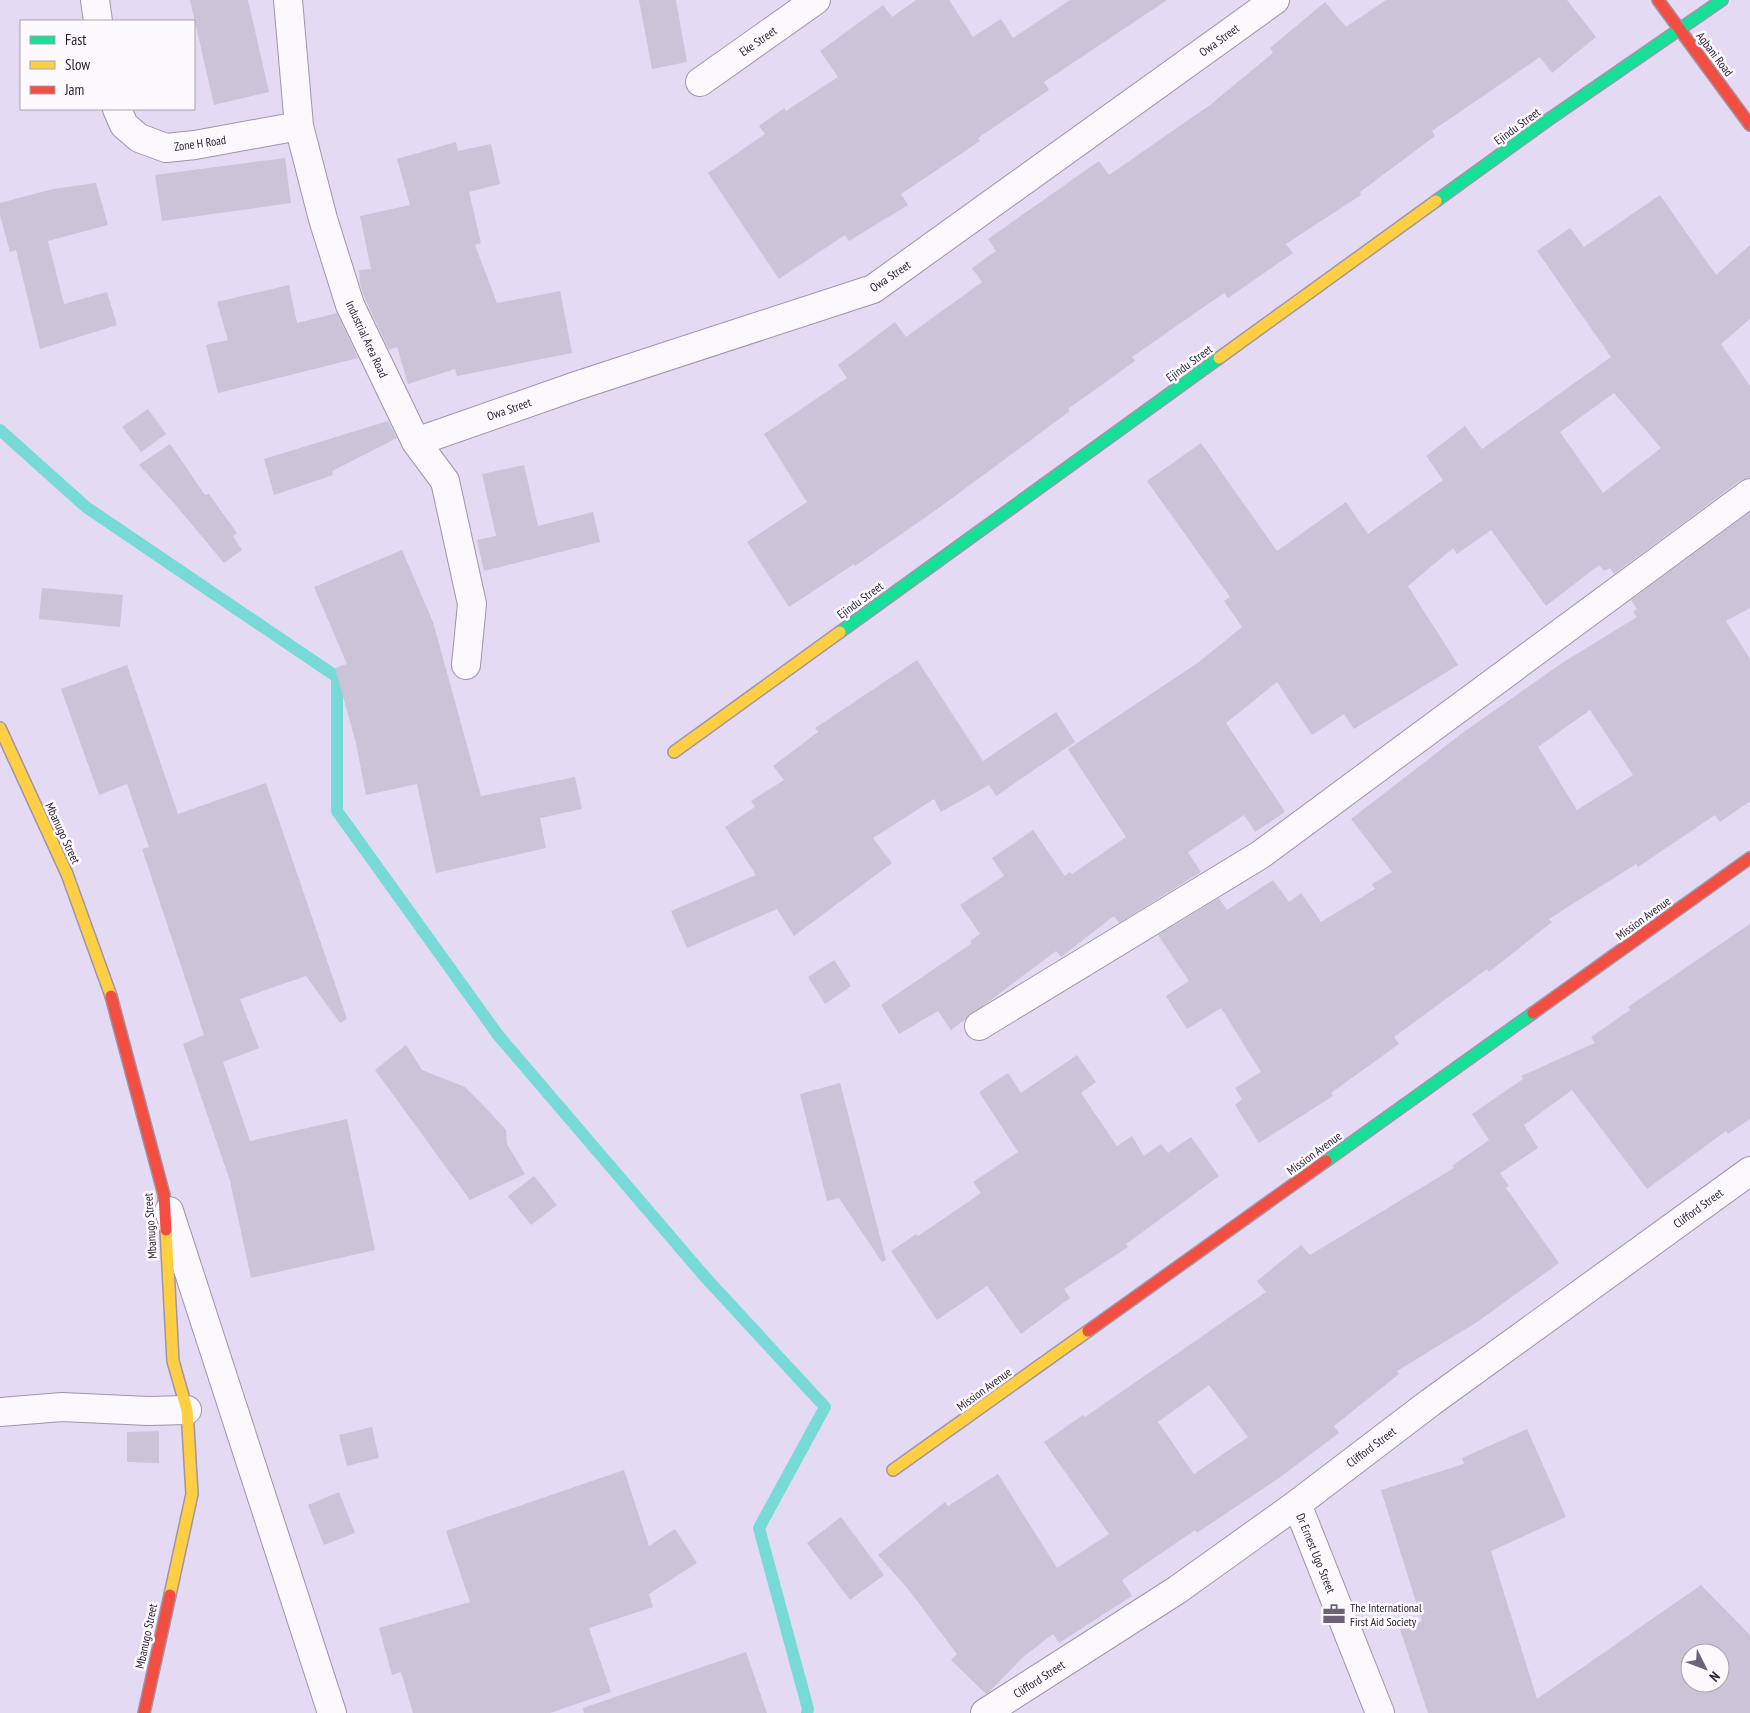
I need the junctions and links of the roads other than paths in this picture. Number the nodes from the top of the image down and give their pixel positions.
1 (95, 0) edge
2 (288, 0) edge
3 (816, 0) edge
4 (1274, 0) edge
5 (1658, 0) edge
6 (1722, 0) edge
7 (98, 20) edge
8 (1680, 31) junction
9 (700, 82) dead end
10 (117, 110) edge
11 (1750, 124) edge
12 (299, 126) junction
13 (416, 442) junction
14 (1750, 493) edge
15 (466, 665) dead end
16 (0, 728) edge
17 (674, 752) dead end
18 (1750, 858) edge
19 (979, 1026) dead end
20 (1750, 1171) edge
21 (164, 1196) junction
22 (187, 1410) junction
23 (0, 1412) edge
24 (893, 1470) dead end
25 (1297, 1504) junction
26 (144, 1713) edge
27 (332, 1713) edge
28 (985, 1713) edge
29 (1380, 1713) edge

1 - 7 street
2 - 12 street, Industrial Area Road
3 - 9 street, Eke Street
4 - 13 street, Owa Street
5 - 8 street, Agbani Road
6 - 8 street, Ejindu Street
8 - 11 street, Agbani Road
8 - 17 street, Ejindu Street
10 - 12 street, Zone H Road
12 - 13 street, Industrial Area Road
13 - 15 street, Industrial Area Road
14 - 19 street
16 - 21 street, Mbanugo Street
18 - 24 street, Mission Avenue
20 - 25 street, Clifford Street
21 - 22 street, Mbanugo Street
21 - 27 street
22 - 23 street
22 - 26 street, Mbanugo Street
25 - 28 street, Clifford Street
25 - 29 street, Dr Ernest Ugo Street

